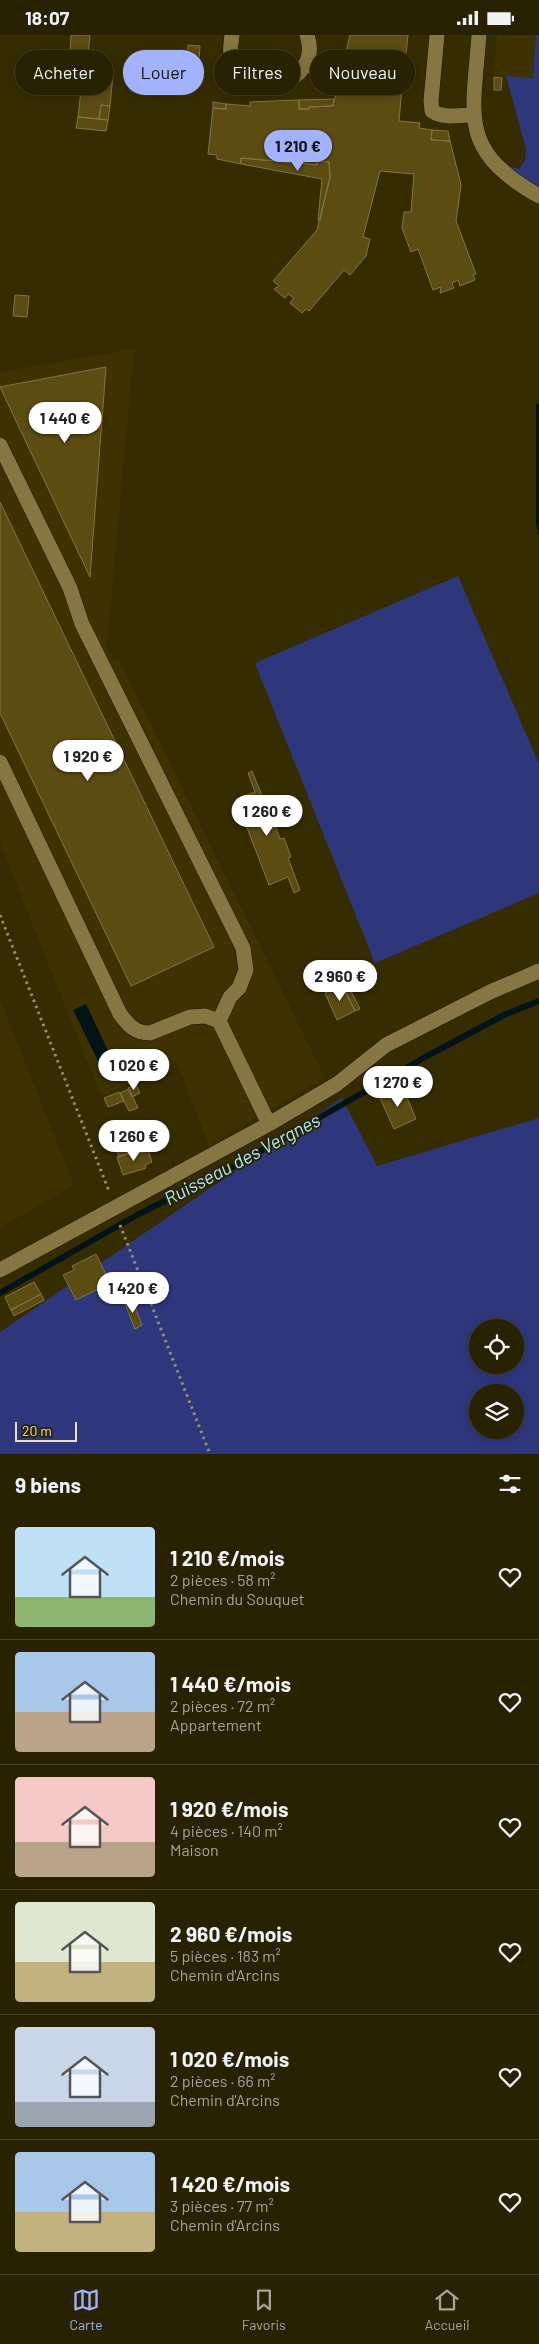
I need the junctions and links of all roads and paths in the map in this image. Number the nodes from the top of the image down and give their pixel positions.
1 (232, 35) edge
2 (307, 35) edge
3 (437, 35) edge
4 (479, 35) edge
5 (473, 115) junction
6 (539, 196) edge
7 (0, 445) edge
8 (0, 763) edge
9 (0, 915) edge
10 (539, 971) edge
11 (219, 1021) junction
12 (269, 1124) junction
13 (116, 1215) junction
14 (0, 1270) edge
15 (210, 1454) edge

1 - 2 street
3 - 5 street
4 - 5 street
5 - 6 street
7 - 11 street
8 - 11 street
9 - 13 path
10 - 12 street
11 - 12 street
12 - 13 street
13 - 14 street
13 - 15 path

